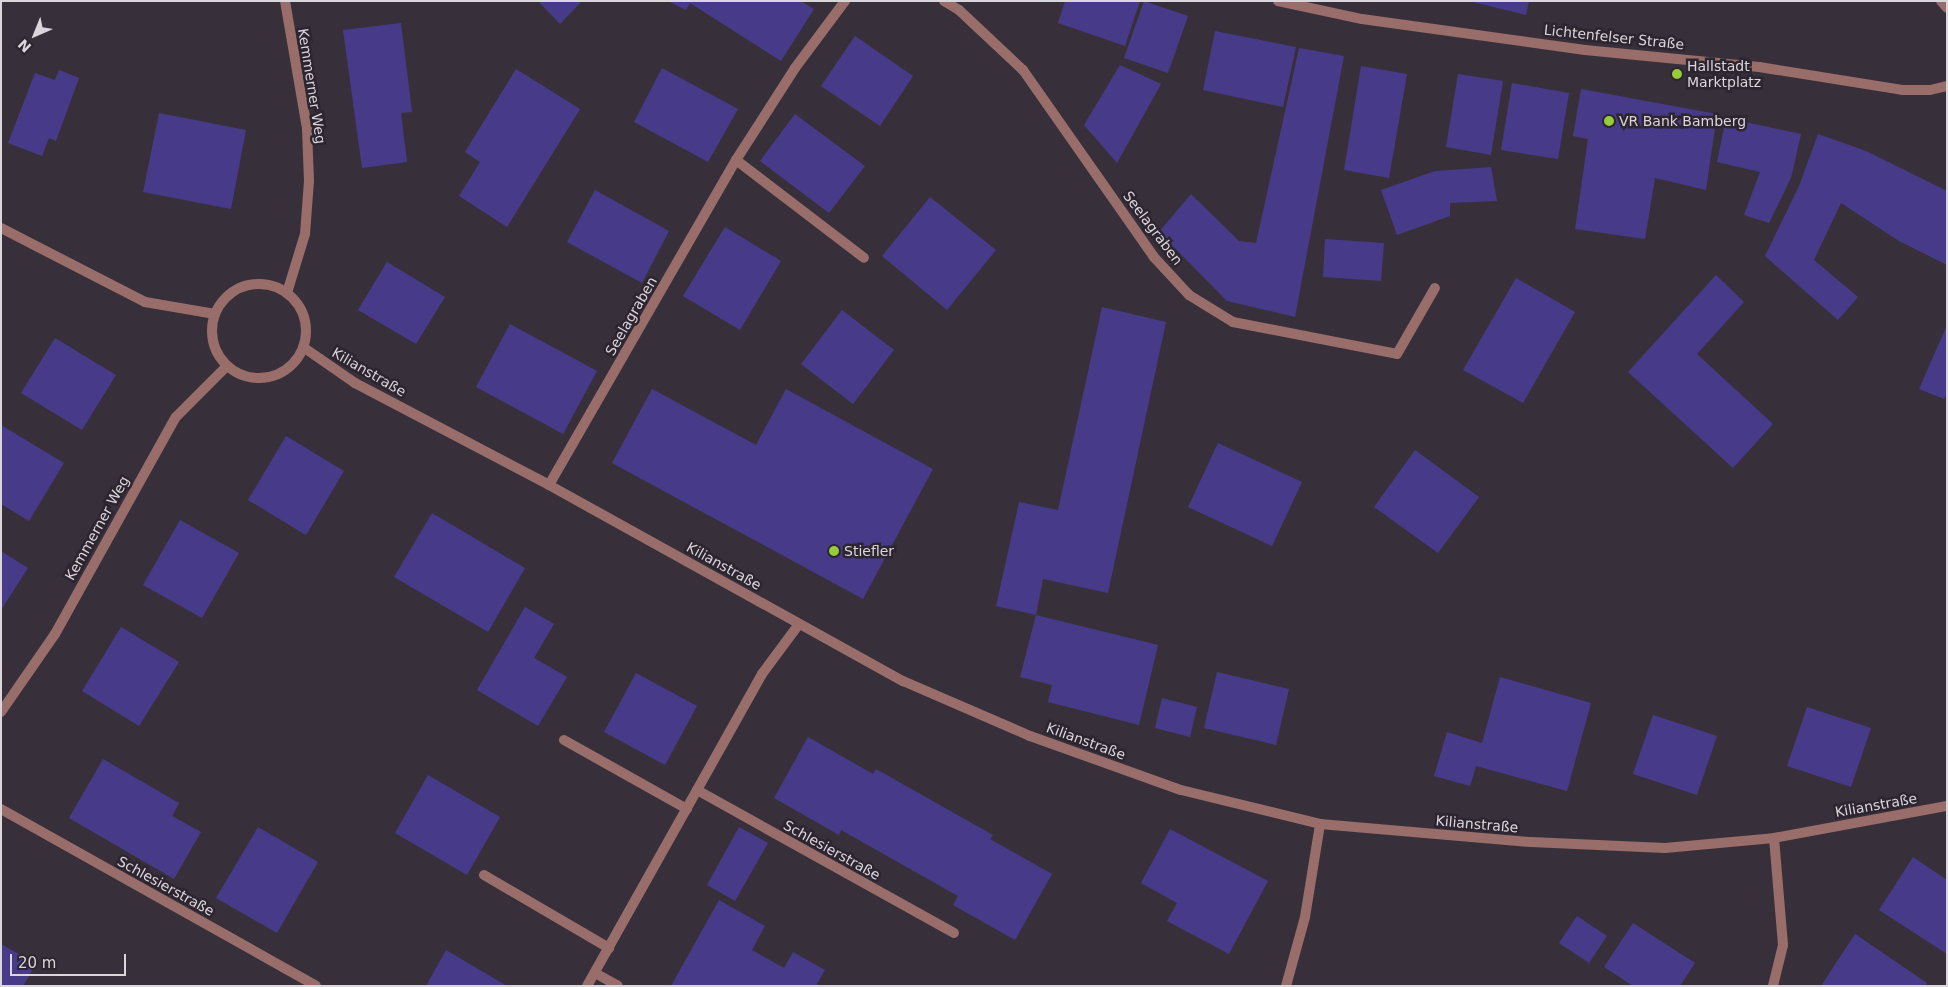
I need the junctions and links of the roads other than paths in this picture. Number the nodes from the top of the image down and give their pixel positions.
1 (285, 1) edge
2 (845, 1) edge
3 (944, 1) edge
4 (1278, 1) edge
5 (1941, 1) edge
6 (1947, 8) edge
7 (1947, 86) edge
8 (736, 160) junction
9 (1, 228) edge
10 (864, 258) dead end
11 (1435, 288) dead end
12 (287, 293) junction
13 (214, 314) junction
14 (303, 347) junction
15 (228, 366) junction
16 (549, 485) junction
17 (799, 624) junction
18 (1, 712) edge
19 (564, 740) dead end
20 (697, 790) junction
21 (1947, 806) edge
22 (1, 809) edge
23 (687, 809) junction
24 (1320, 824) junction
25 (1774, 838) junction
26 (484, 875) dead end
27 (954, 933) dead end
28 (608, 948) junction
29 (595, 973) junction
30 (316, 986) edge
31 (588, 986) edge
32 (618, 986) edge
33 (1286, 986) edge
34 (1773, 986) edge

1 - 12 street, Kemmerner Weg
2 - 8 street, Seelagraben
3 - 11 street, Seelagraben
4 - 7 street, Lichtenfelser Straße
5 - 6 street
8 - 10 street
8 - 16 street, Seelagraben
9 - 13 street
12 - 13 street
12 - 14 street
13 - 15 street
14 - 15 street
14 - 16 street, Kilianstraße
15 - 18 street, Kemmerner Weg
16 - 17 street, Kilianstraße
17 - 20 street
17 - 24 street, Kilianstraße
19 - 23 street
20 - 23 street
20 - 27 street, Schlesierstraße
21 - 25 street, Kilianstraße
22 - 30 street, Schlesierstraße
23 - 28 street
24 - 25 street, Kilianstraße
24 - 33 street
25 - 34 street
26 - 28 street
28 - 29 street
29 - 31 street
29 - 32 street

